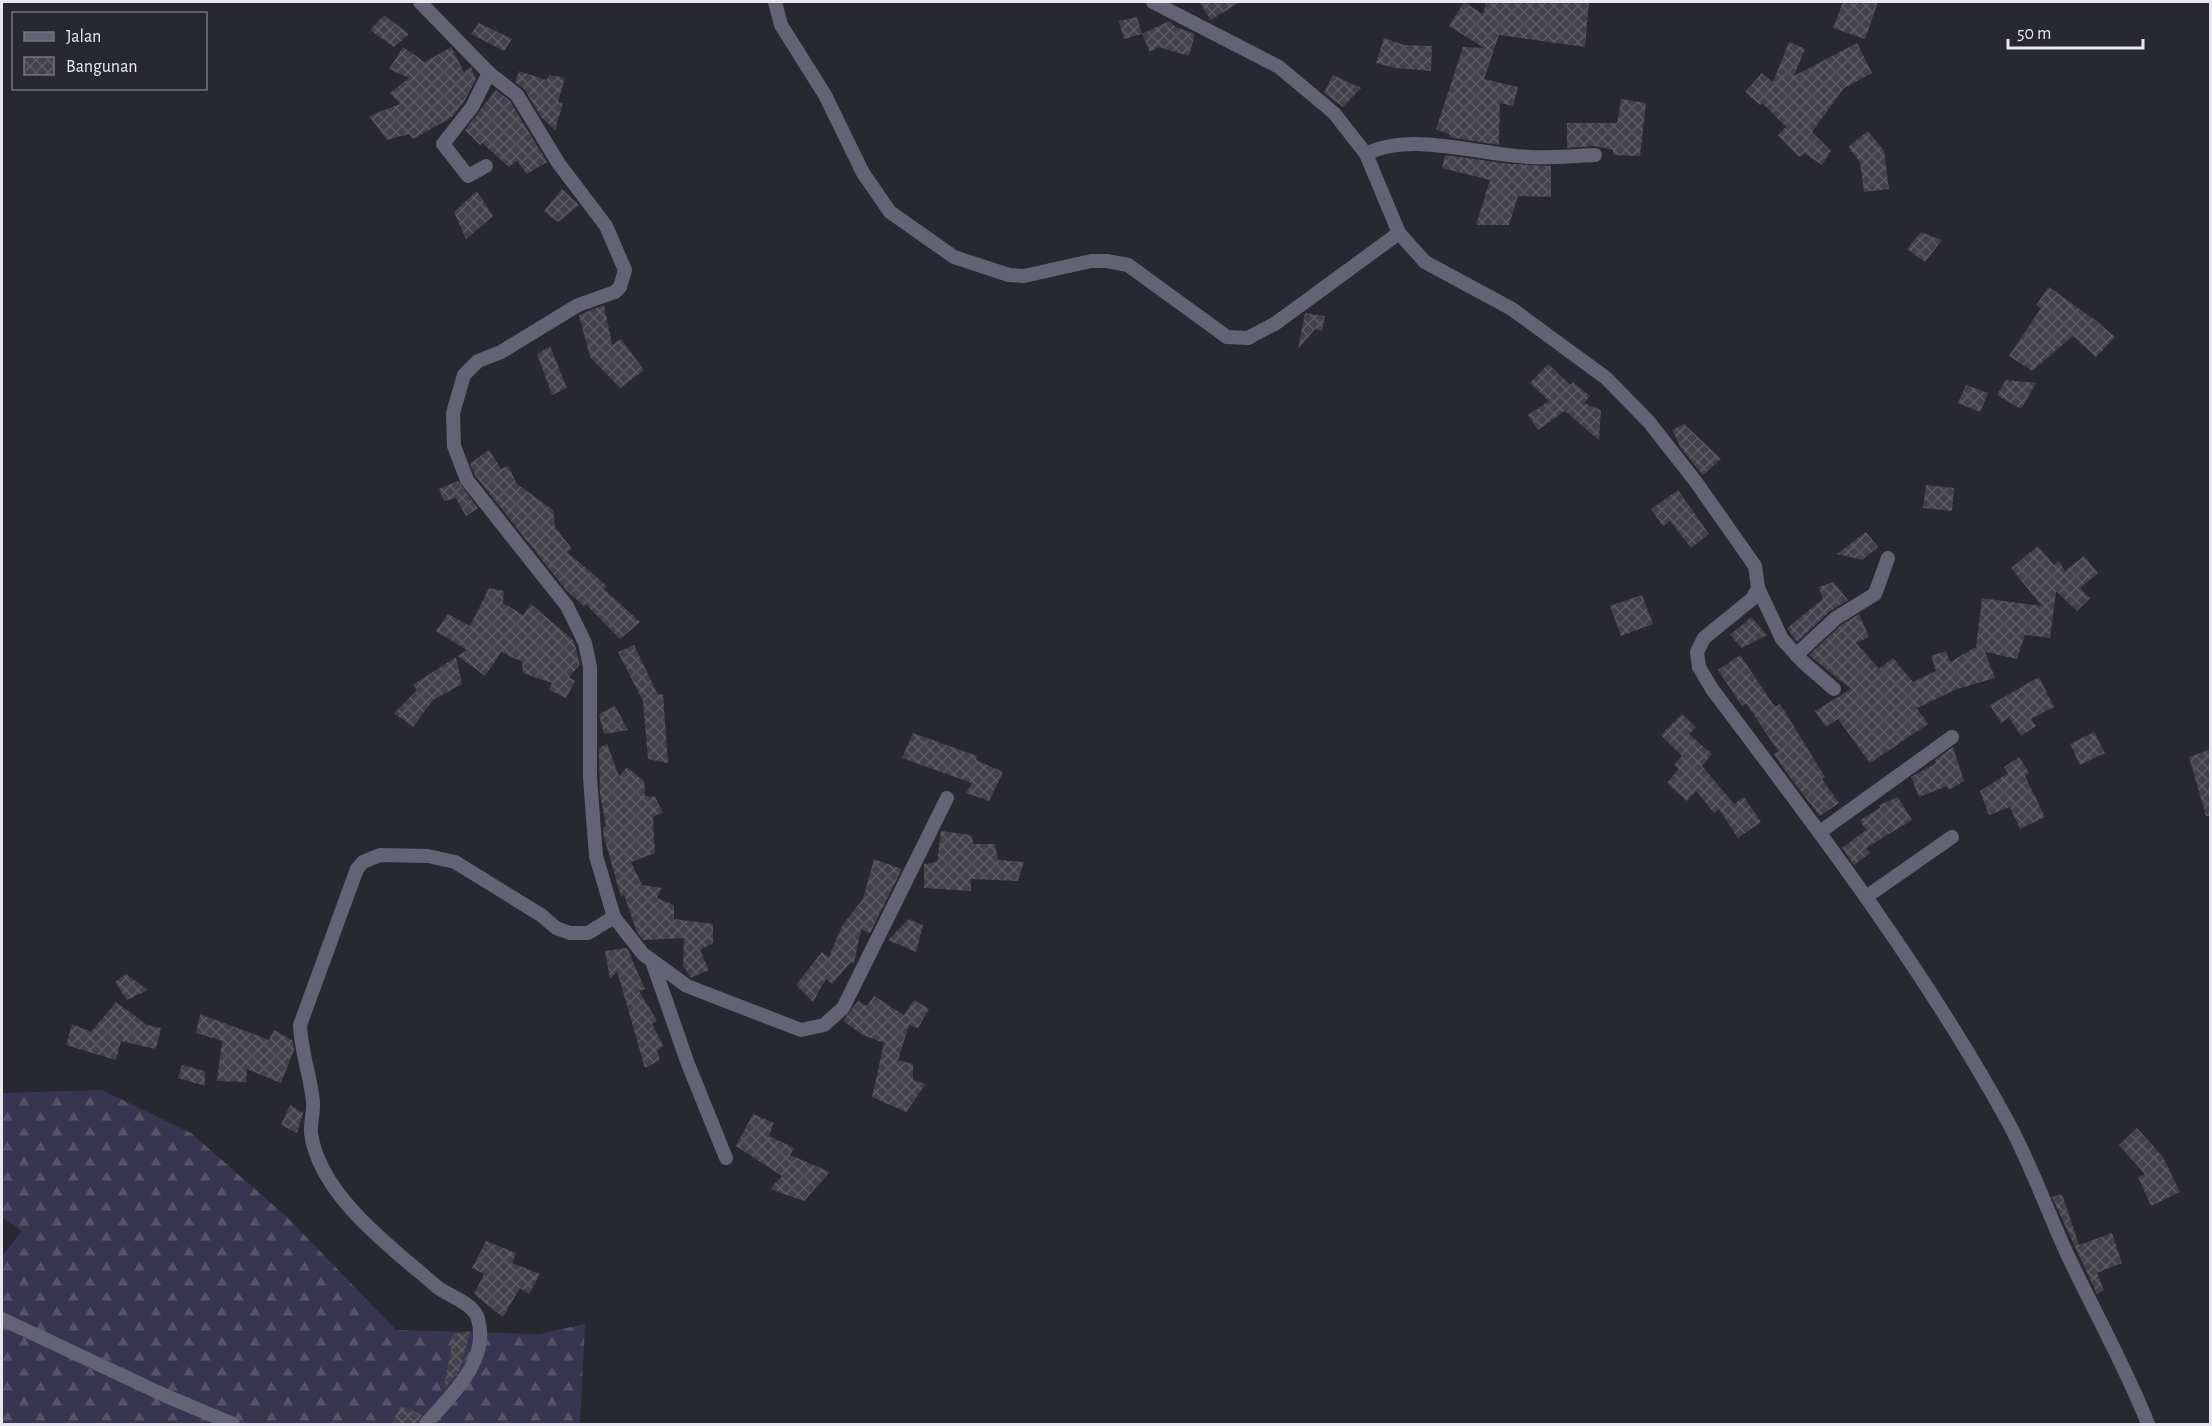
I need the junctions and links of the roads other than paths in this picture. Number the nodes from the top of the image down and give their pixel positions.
1 (420, 2) edge
2 (776, 2) edge
3 (1154, 2) edge
4 (489, 73) junction
5 (1366, 154) junction
6 (1595, 155) dead end
7 (486, 166) dead end
8 (1399, 233) junction
9 (1888, 558) dead end
10 (1758, 588) junction
11 (1796, 654) junction
12 (1834, 689) dead end
13 (1952, 737) dead end
14 (947, 798) dead end
15 (1820, 832) junction
16 (1952, 837) dead end
17 (1866, 897) junction
18 (614, 917) junction
19 (652, 961) junction
20 (726, 1158) dead end
21 (2, 1319) edge
22 (233, 1425) edge
23 (426, 1425) edge
24 (2148, 1425) edge

1 - 4 street
2 - 8 street
3 - 5 street
4 - 7 street
4 - 18 street
5 - 6 street
5 - 8 street
8 - 10 street
9 - 11 street
10 - 11 street
10 - 15 street
11 - 12 street
13 - 15 street
14 - 19 street
15 - 17 street
16 - 17 street
17 - 24 street
18 - 19 street
18 - 23 street
19 - 20 street
21 - 22 street

